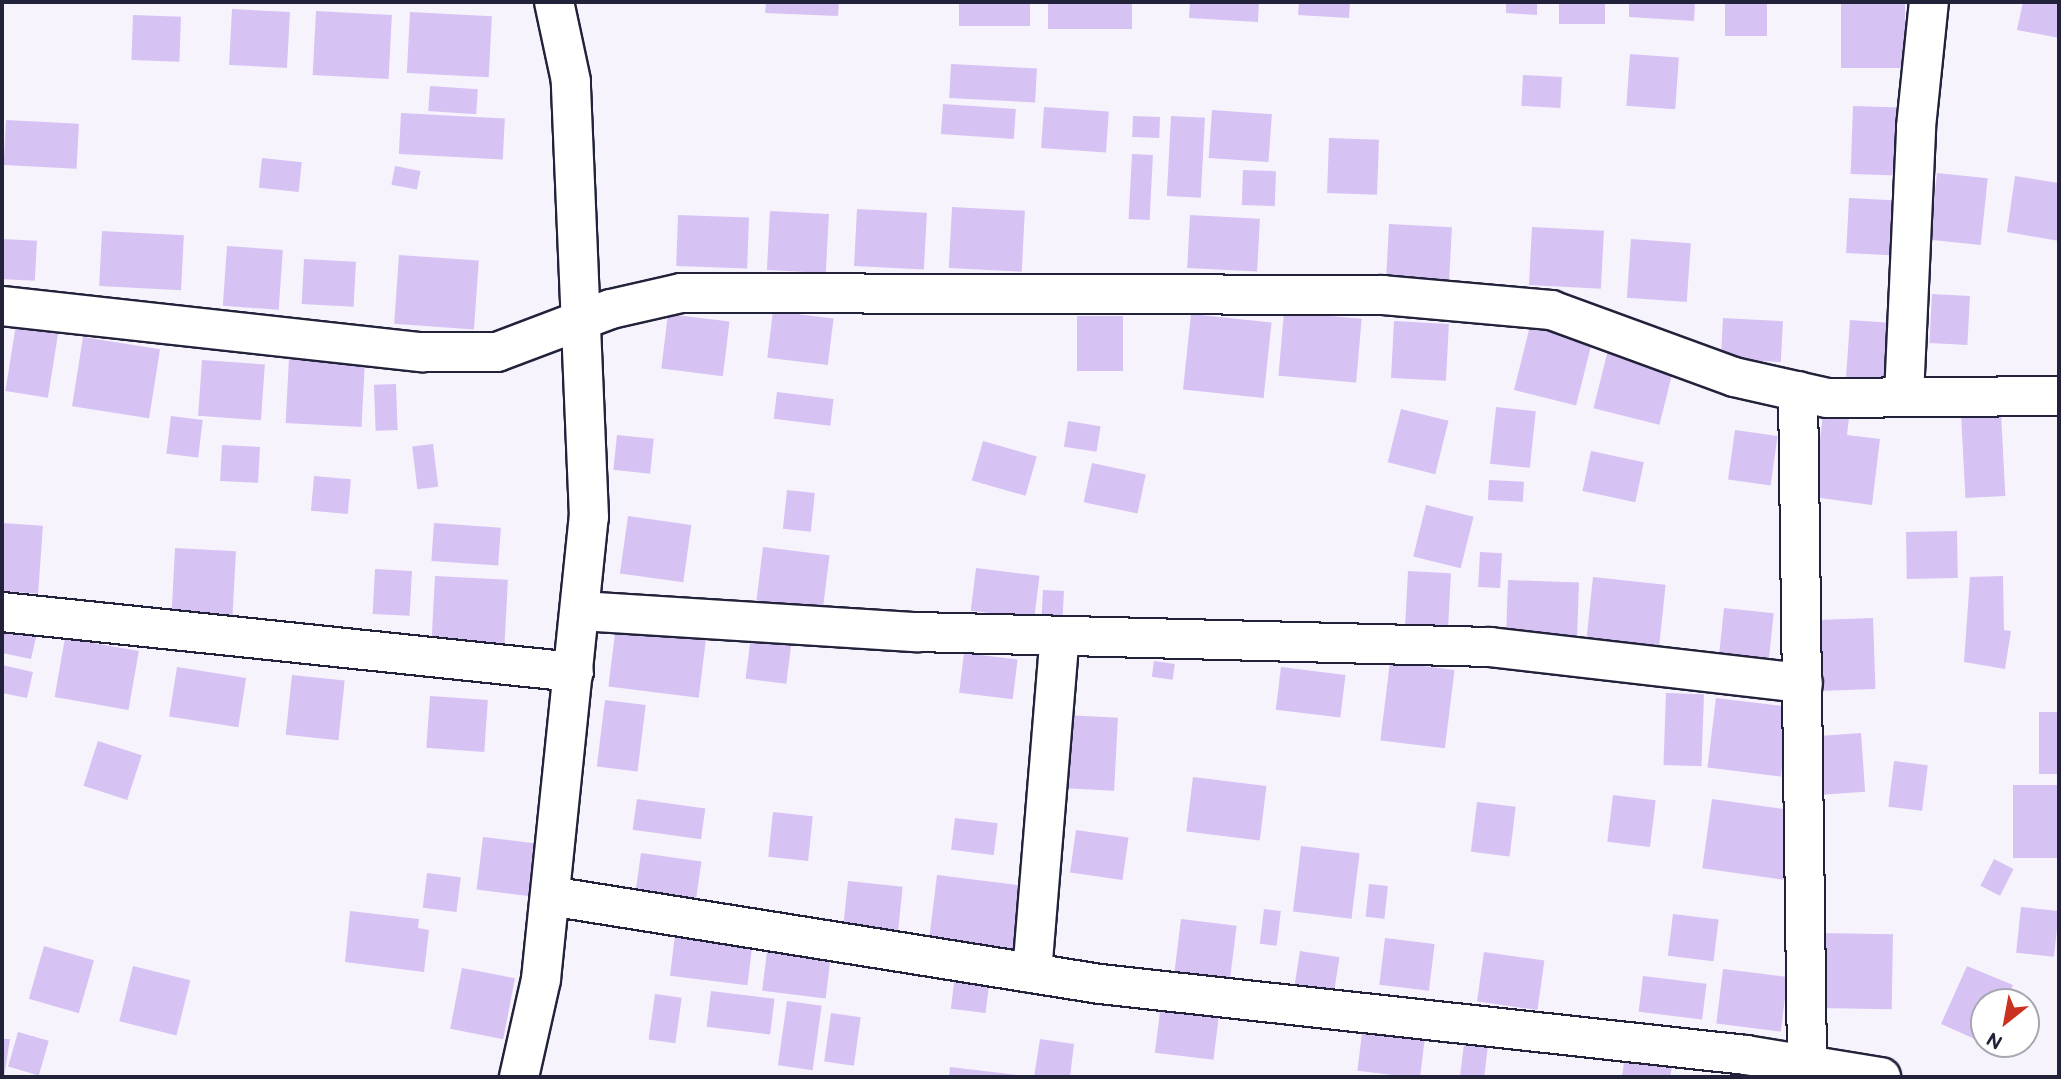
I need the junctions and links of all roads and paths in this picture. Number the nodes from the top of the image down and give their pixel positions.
1 (554, 2) edge
2 (1929, 2) edge
3 (2, 306) edge
4 (583, 321) junction
5 (1798, 391) junction
6 (1904, 396) junction
7 (2059, 396) edge
8 (2, 611) edge
9 (580, 611) junction
10 (1060, 636) junction
11 (574, 672) junction
12 (1803, 682) junction
13 (550, 896) junction
14 (1032, 973) junction
15 (1807, 1065) junction
16 (519, 1077) edge
17 (1881, 1077) edge

1 - 4 street
2 - 6 street
3 - 4 street
4 - 5 street
4 - 9 street
5 - 6 street
5 - 12 street
6 - 7 street
8 - 11 street
9 - 10 street
9 - 11 street
10 - 12 street
10 - 14 street
11 - 13 street
12 - 15 street
13 - 14 street
13 - 16 street
14 - 15 street
15 - 17 street

